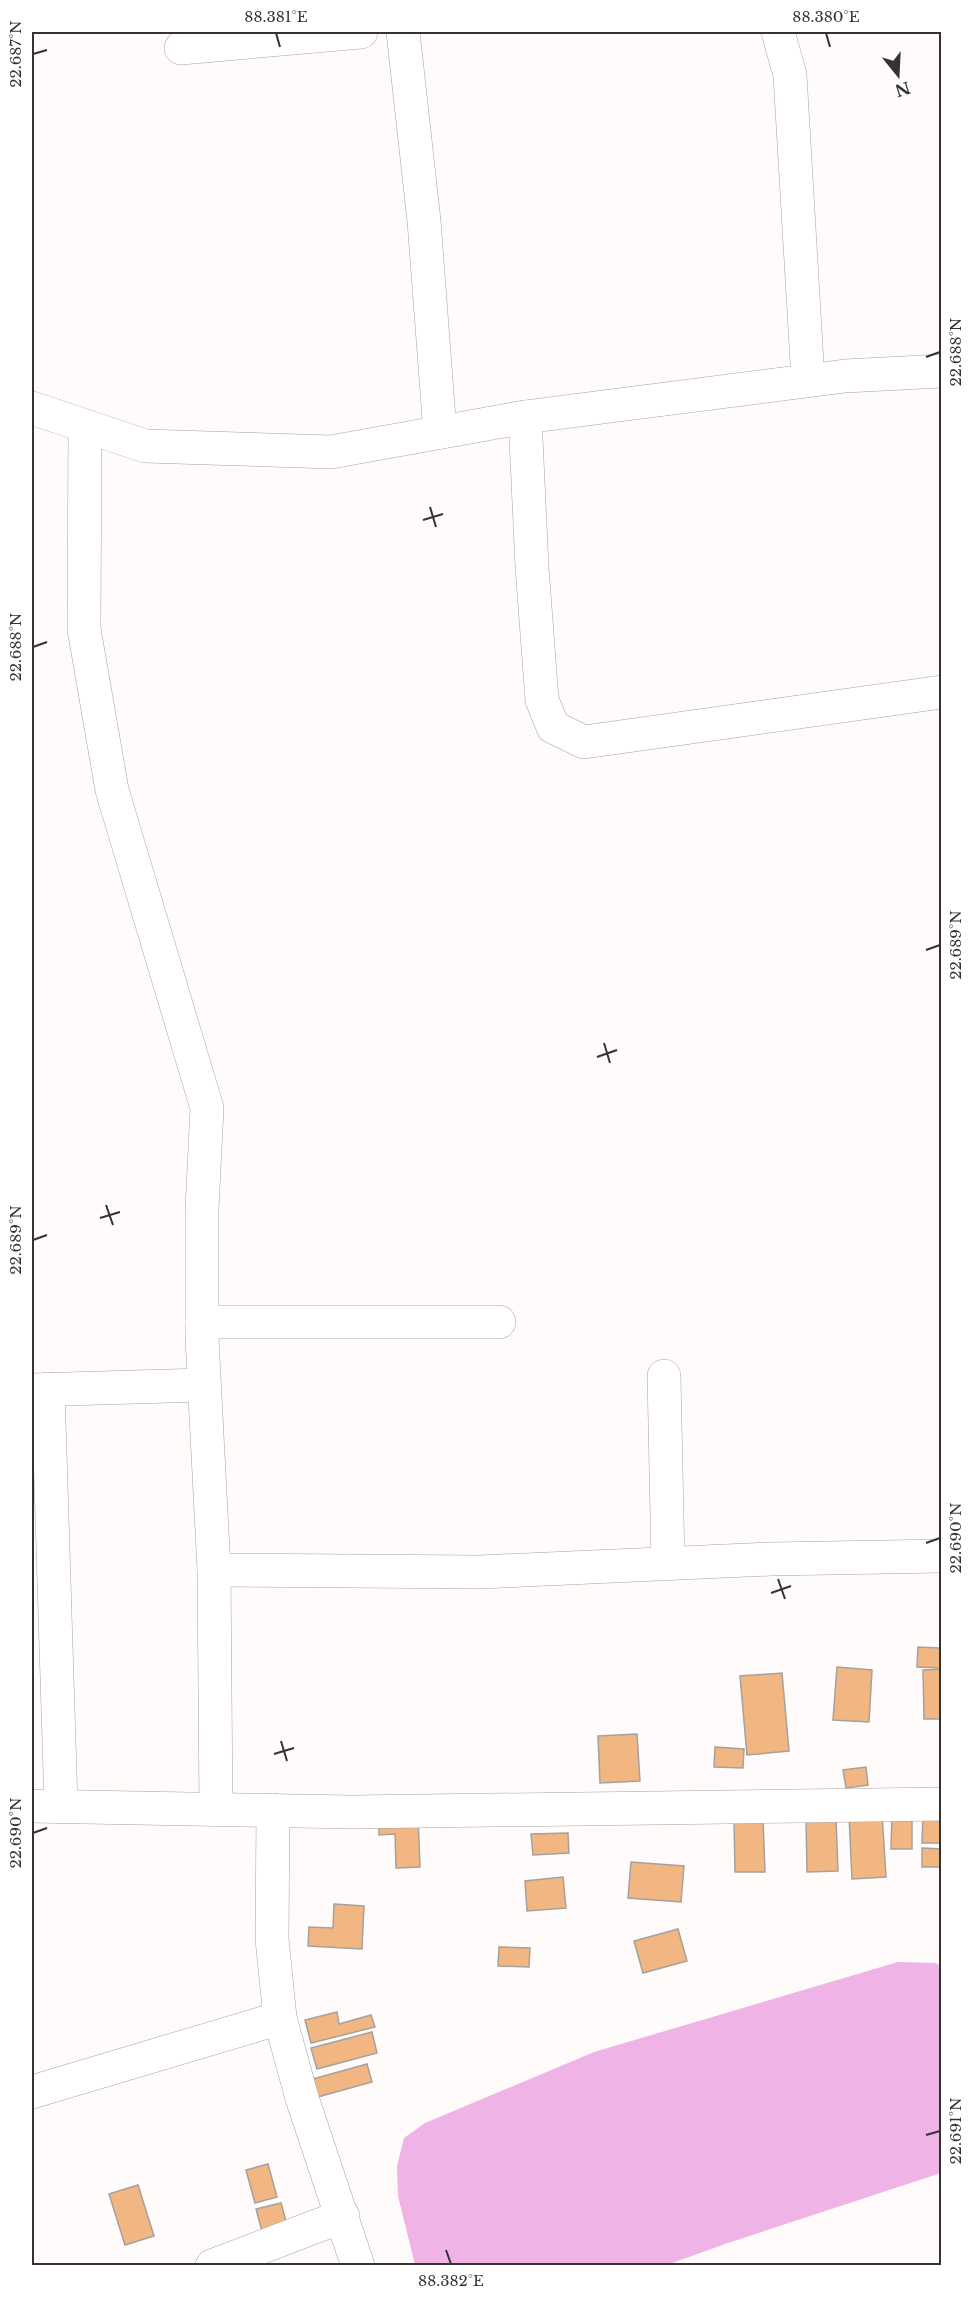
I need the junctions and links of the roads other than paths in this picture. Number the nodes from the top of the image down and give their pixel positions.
1 (361, 32) edge
2 (403, 32) edge
3 (778, 32) edge
4 (181, 48) dead end
5 (942, 371) edge
6 (808, 381) junction
7 (32, 408) edge
8 (525, 417) junction
9 (86, 426) junction
10 (440, 432) junction
11 (942, 692) edge
12 (202, 1322) junction
13 (499, 1322) dead end
14 (664, 1376) dead end
15 (203, 1385) junction
16 (40, 1390) edge
17 (942, 1556) edge
18 (668, 1563) junction
19 (213, 1570) junction
20 (942, 1804) edge
21 (46, 1806) edge
22 (216, 1809) junction
23 (273, 1810) junction
24 (280, 2018) junction
25 (32, 2092) edge
26 (343, 2216) junction
27 (212, 2265) edge
28 (358, 2265) edge

1 - 4 street
2 - 10 street
3 - 6 street
5 - 6 street
6 - 8 street
7 - 9 street
8 - 10 street
8 - 11 street
9 - 10 street
9 - 12 street
12 - 13 street
12 - 15 street
14 - 18 street
15 - 16 street
15 - 19 street
16 - 21 street
17 - 18 street
18 - 19 street
19 - 22 street
20 - 23 street
21 - 22 street
22 - 23 street
23 - 24 street
24 - 25 street
24 - 26 street
26 - 27 street
26 - 28 street

